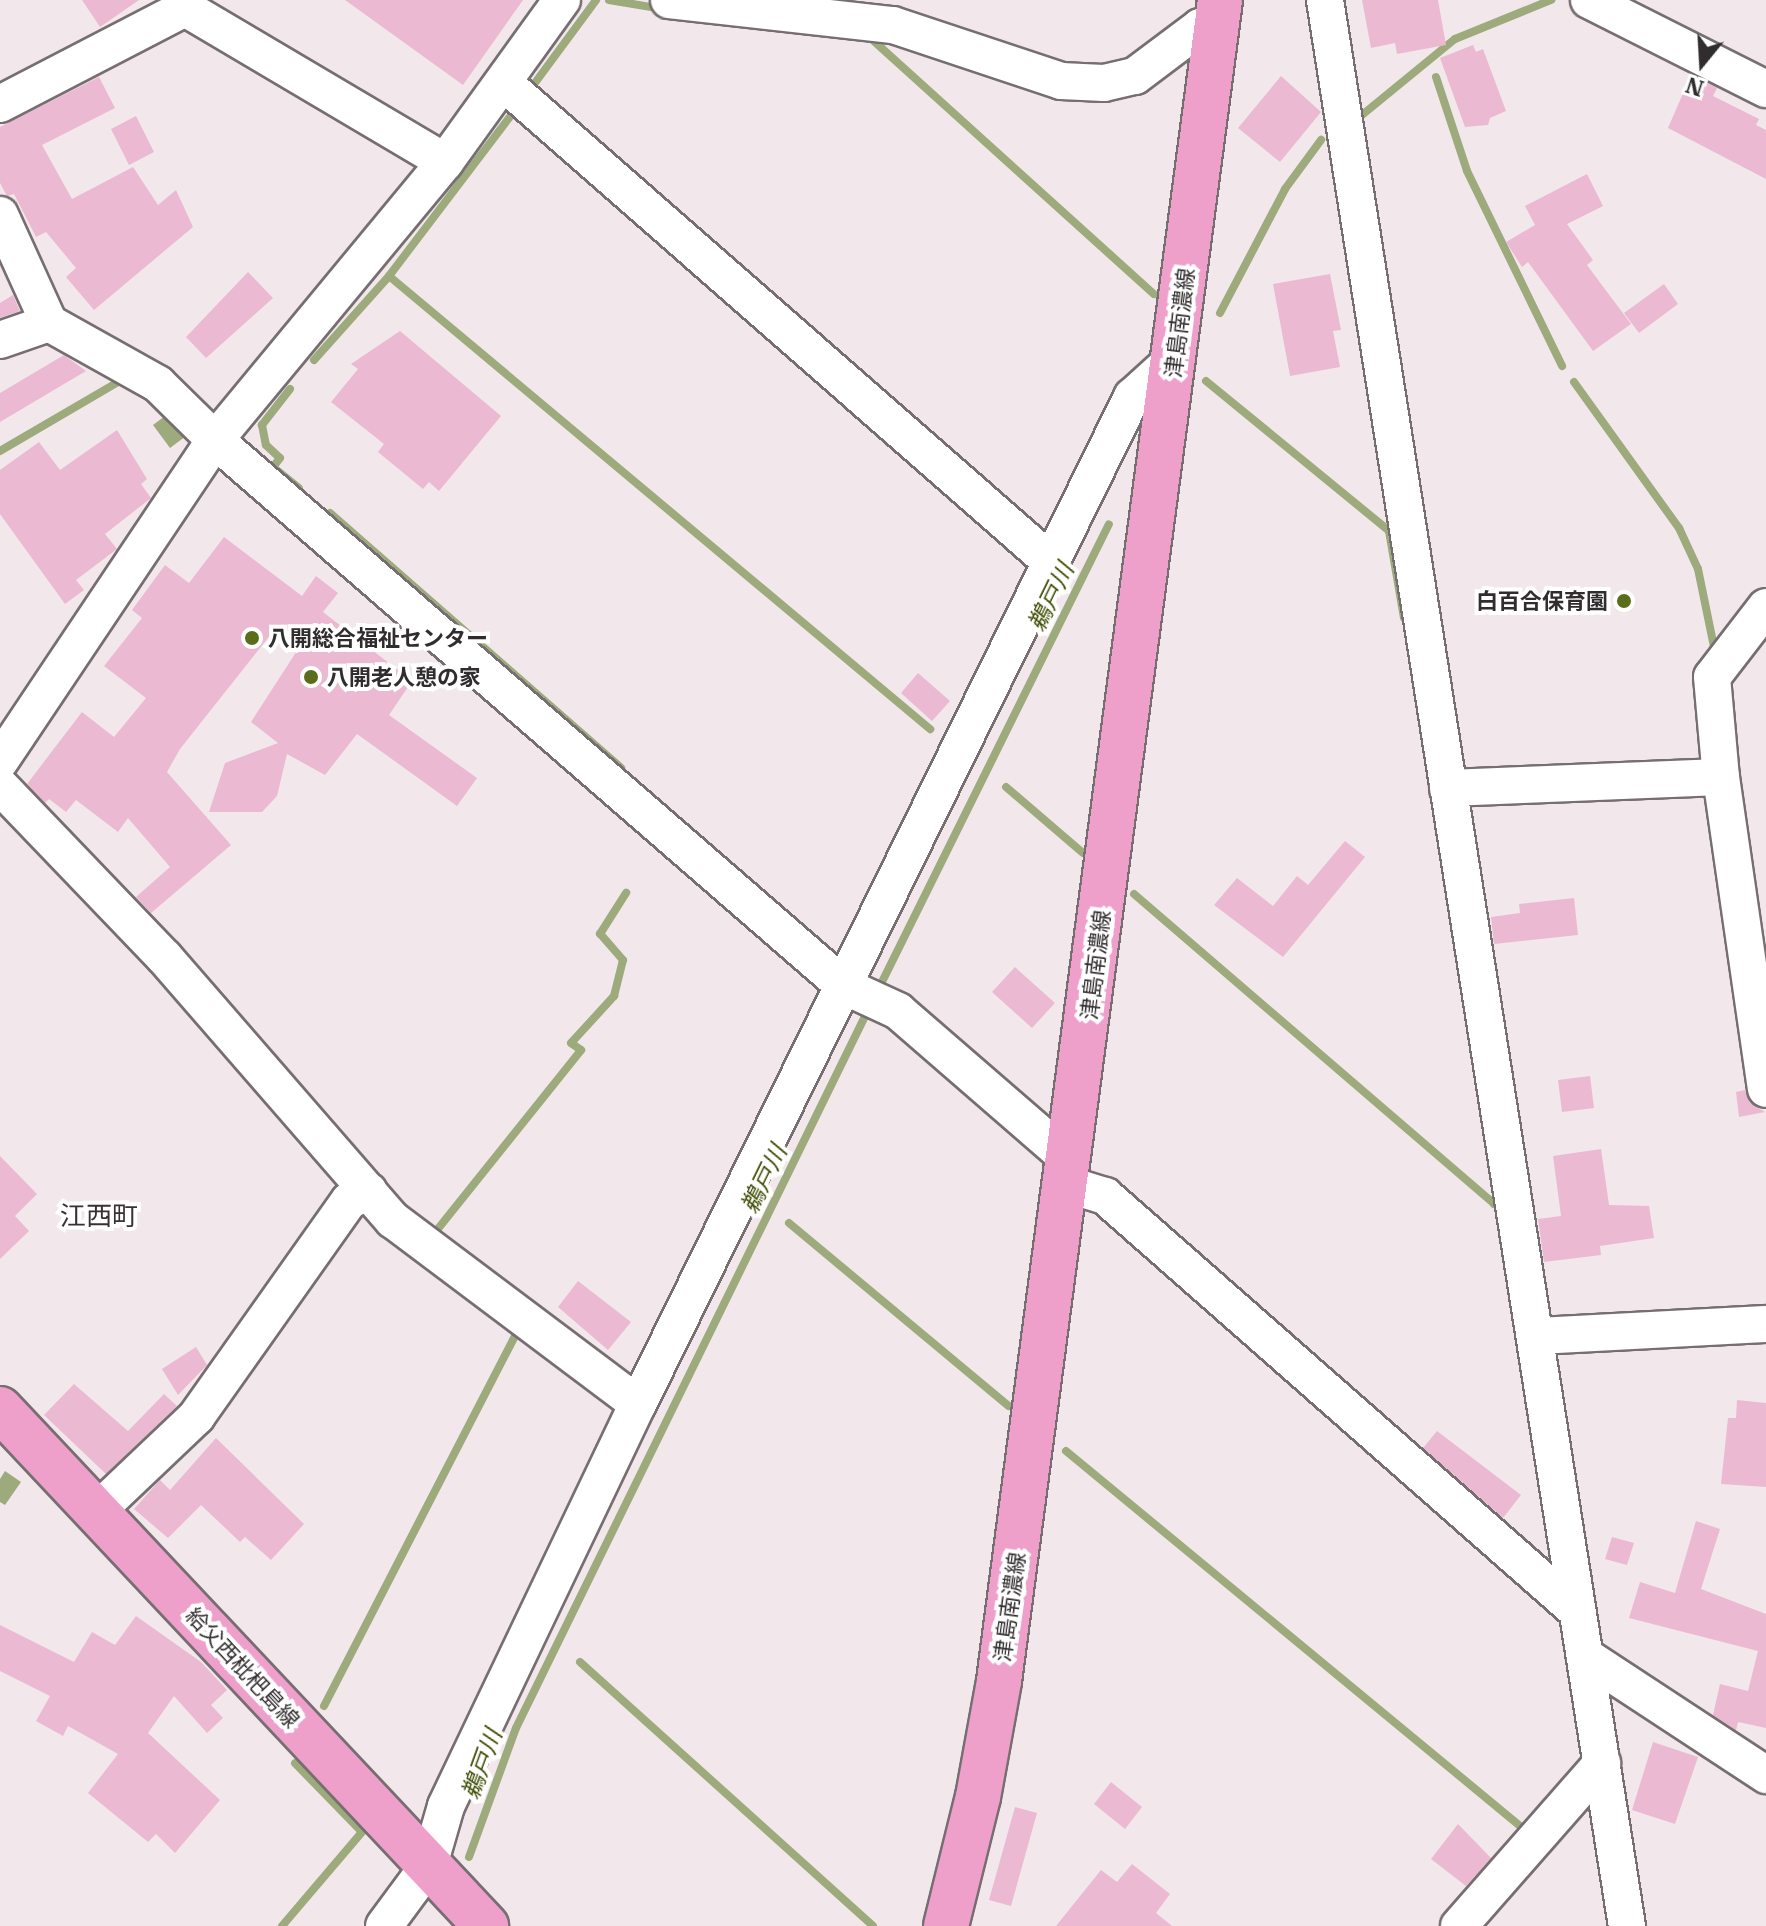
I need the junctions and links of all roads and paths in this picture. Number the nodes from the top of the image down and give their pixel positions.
1 (562, 0) edge
2 (669, 0) edge
3 (1325, 0) edge
4 (1591, 1) edge
5 (182, 4) edge
6 (898, 12) edge
7 (1219, 12) edge
8 (504, 83) junction
9 (1766, 89) edge
10 (0, 104) edge
11 (445, 162) junction
12 (0, 215) edge
13 (49, 323) junction
14 (0, 340) edge
15 (1175, 358) junction
16 (215, 440) junction
17 (1051, 562) junction
18 (1766, 607) edge
19 (0, 761) edge
20 (1721, 777) junction
21 (0, 786) edge
22 (1448, 788) junction
23 (865, 995) junction
24 (1766, 1089) edge
25 (1068, 1172) junction
26 (369, 1191) junction
27 (1766, 1324) edge
28 (1537, 1336) junction
29 (638, 1404) junction
30 (0, 1409) edge
31 (97, 1511) junction
32 (1577, 1611) junction
33 (1585, 1656) junction
34 (1602, 1763) junction
35 (1766, 1775) edge
36 (429, 1865) junction
37 (384, 1926) edge
38 (486, 1926) edge
39 (946, 1926) edge
40 (1459, 1926) edge
41 (1627, 1926) edge

1 - 8 street
2 - 6 street
3 - 22 street
4 - 9 street
5 - 10 street
5 - 11 street
6 - 7 street
7 - 15 main road, 津島南濃線
8 - 11 street
8 - 17 street
11 - 16 street
12 - 13 street
13 - 14 street
13 - 16 street
15 - 17 street
15 - 25 main road, 津島南濃線
16 - 19 street
16 - 23 street
17 - 23 street
18 - 20 street
20 - 22 street
20 - 24 street
21 - 26 street
22 - 28 street
23 - 25 street
23 - 29 street
25 - 32 street
25 - 39 main road, 津島南濃線
26 - 29 street
26 - 31 street
27 - 28 street
28 - 32 street
29 - 36 street
30 - 31 main road, 給父西枇杷島線
31 - 36 main road, 給父西枇杷島線
32 - 33 street
33 - 34 street
33 - 35 street
34 - 40 street
34 - 41 street
36 - 37 street
36 - 38 main road, 給父西枇杷島線

